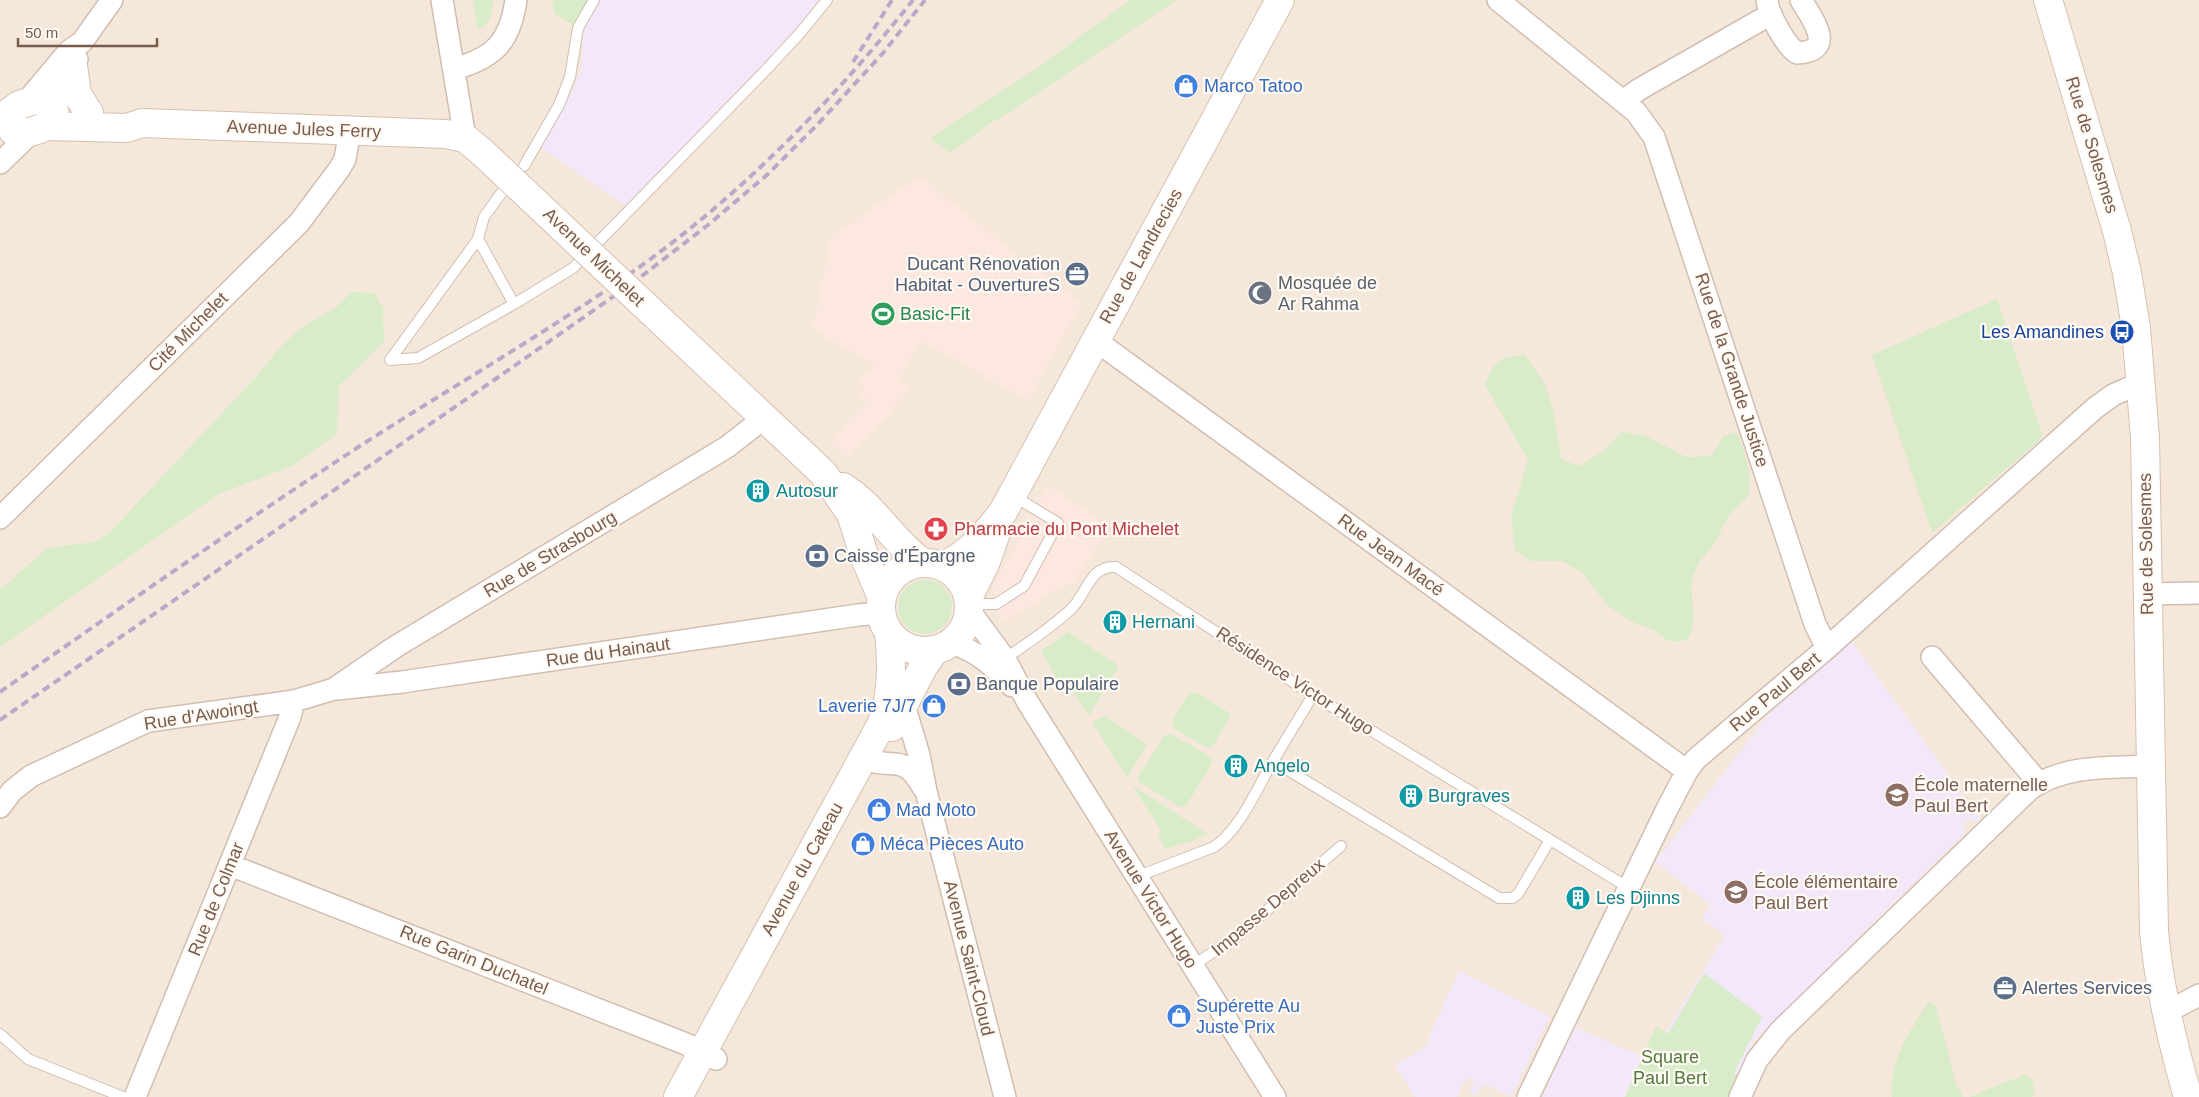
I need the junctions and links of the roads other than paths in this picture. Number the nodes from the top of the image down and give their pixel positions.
1 (112, 0) edge
2 (442, 0) edge
3 (516, 0) edge
4 (594, 0) edge
5 (827, 0) edge
6 (1280, 0) edge
7 (1498, 0) edge
8 (1801, 0) edge
9 (2048, 0) edge
10 (1769, 7) edge
11 (77, 54) junction
12 (454, 69) junction
13 (1623, 101) junction
14 (89, 113) junction
15 (22, 121) edge
16 (142, 123) junction
17 (350, 130) junction
18 (474, 145) junction
19 (0, 163) edge
20 (524, 166) dead end
21 (502, 192) dead end
22 (478, 239) junction
23 (514, 304) junction
24 (1095, 340) junction
25 (2142, 382) junction
26 (762, 416) junction
27 (823, 473) junction
28 (1007, 503) junction
29 (0, 518) edge
30 (933, 564) junction
31 (2147, 594) junction
32 (2199, 594) edge
33 (969, 604) junction
34 (884, 614) junction
35 (943, 647) junction
36 (1826, 648) junction
37 (1932, 657) dead end
38 (1006, 659) junction
39 (334, 689) junction
40 (1313, 695) junction
41 (1026, 700) junction
42 (294, 701) junction
43 (904, 705) junction
44 (868, 760) junction
45 (1273, 761) junction
46 (2151, 766) junction
47 (1687, 771) junction
48 (2039, 783) junction
49 (926, 791) junction
50 (0, 807) edge
51 (1550, 840) junction
52 (1341, 846) dead end
53 (230, 865) junction
54 (1136, 878) junction
55 (1630, 888) junction
56 (1192, 966) junction
57 (2199, 995) edge
58 (2165, 1013) junction
59 (0, 1034) edge
60 (710, 1055) junction
61 (123, 1097) edge
62 (135, 1097) edge
63 (678, 1097) edge
64 (696, 1097) edge
65 (1005, 1097) edge
66 (1275, 1097) edge
67 (1528, 1097) edge
68 (1740, 1097) edge
69 (2188, 1097) edge

1 - 11 street
2 - 12 street
3 - 12 street
4 - 20 lane
5 - 23 lane
6 - 24 main road, Rue de Landrecies
7 - 13 street, Rue de la Grande Justice
8 - 10 street
9 - 25 main road, Rue de Solesmes
10 - 13 street
11 - 14 main road
11 - 15 street
12 - 18 street
13 - 36 street, Rue de la Grande Justice
14 - 15 main road, Avenue Jules Ferry
14 - 16 main road, Avenue Jules Ferry
15 - 16 main road, Avenue Jules Ferry
15 - 19 street
16 - 17 main road, Avenue Jules Ferry
17 - 18 main road, Avenue Jules Ferry
17 - 29 street, Cité Michelet
18 - 26 main road, Avenue Michelet, bridge
21 - 22 lane
22 - 23 lane
22 - 23 lane
24 - 28 main road, Rue de Landrecies
24 - 47 street, Rue Jean Macé
25 - 31 main road, Rue de Solesmes
25 - 36 street, Rue Paul Bert
26 - 27 main road, Avenue Michelet
26 - 39 street, Rue de Strasbourg
27 - 30 main road, Avenue Michelet
27 - 34 main road, Avenue Michelet
28 - 30 main road, Rue de Landrecies
28 - 33 main road, Rue de Landrecies
28 - 33 lane
30 - 33 main road
30 - 34 main road
31 - 32 street
31 - 46 main road, Rue de Solesmes
33 - 35 main road
33 - 38 street, Avenue Victor Hugo
34 - 35 main road
34 - 39 street, Rue du Hainaut
34 - 44 main road, Avenue du Cateau
35 - 41 street, Avenue Victor Hugo
35 - 43 main road, Avenue du Cateau
36 - 47 street, Rue Paul Bert
37 - 48 street
38 - 40 lane, Résidence Victor Hugo
38 - 41 street, Avenue Victor Hugo
39 - 42 street, Rue d'Awoingt
40 - 45 lane
40 - 51 lane, Résidence Victor Hugo
41 - 54 street, Avenue Victor Hugo
42 - 50 street, Rue d'Awoingt
42 - 53 street, Rue de Colmar
43 - 44 main road, Avenue du Cateau
43 - 49 street, Avenue Saint-Cloud
44 - 49 street, Avenue Saint-Cloud
44 - 60 main road, Avenue du Cateau
45 - 51 lane
45 - 54 lane
46 - 48 street
46 - 58 main road, Rue de Solesmes
47 - 55 street, Rue Paul Bert
48 - 68 street
49 - 65 street, Avenue Saint-Cloud
51 - 55 lane, Résidence Victor Hugo
52 - 56 lane, Impasse Depreux
53 - 60 street, Rue Garin Duchatel
53 - 62 street, Rue de Colmar
54 - 56 street, Avenue Victor Hugo
55 - 67 street, Rue Paul Bert
56 - 66 street, Avenue Victor Hugo
57 - 58 street
58 - 69 main road, Rue de Solesmes
59 - 61 lane
60 - 63 main road, Avenue du Cateau
60 - 64 main road, Avenue du Cateau

